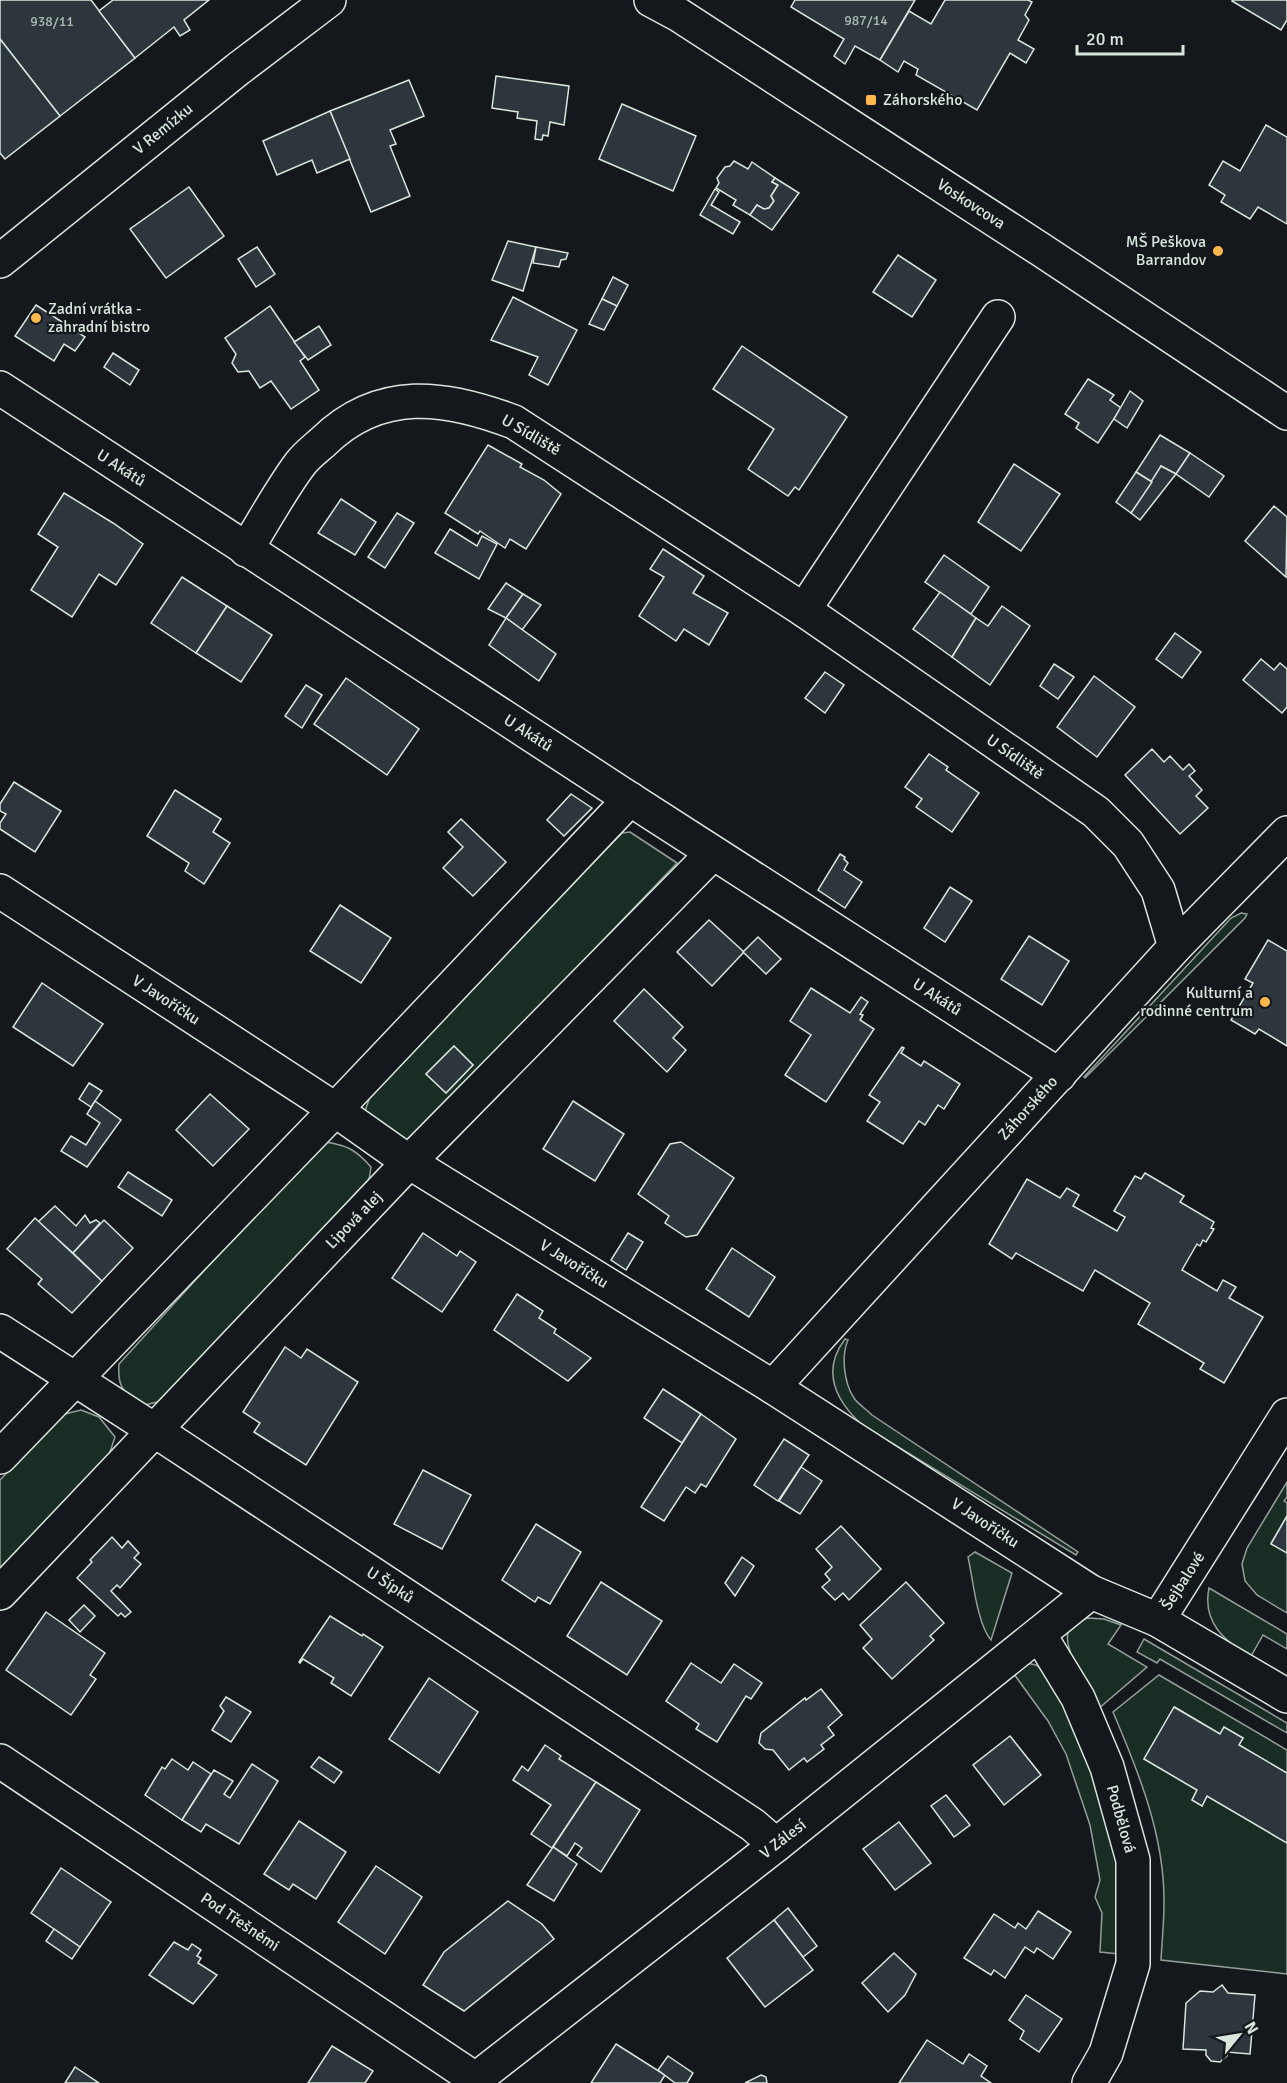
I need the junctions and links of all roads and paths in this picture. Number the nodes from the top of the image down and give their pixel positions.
1 (328, 0) edge
2 (651, 0) edge
3 (0, 261) edge
4 (998, 317) dead end
5 (0, 388) edge
6 (1287, 413) edge
7 (246, 550) junction
8 (804, 610) junction
9 (630, 799) junction
10 (1287, 833) edge
11 (713, 853) junction
12 (0, 891) edge
13 (1175, 947) junction
14 (1059, 1075) junction
15 (335, 1110) junction
16 (409, 1162) junction
17 (0, 1332) edge
18 (73, 1380) junction
19 (773, 1387) junction
20 (1287, 1415) edge
21 (154, 1430) junction
22 (0, 1457) edge
23 (1091, 1592) junction
24 (0, 1593) edge
25 (1158, 1620) junction
26 (1039, 1634) junction
27 (1287, 1696) edge
28 (0, 1761) edge
29 (776, 1845) junction
30 (476, 2082) edge
31 (1089, 2083) edge

1 - 3 street, V Remízku
2 - 6 street, Voskovcova
4 - 8 street
5 - 7 street, U Akátů
7 - 8 street, U Sídliště
7 - 9 street, U Akátů
8 - 13 street, U Sídliště
9 - 11 street, U Akátů
9 - 15 street
10 - 13 street, Záhorského
11 - 14 street, U Akátů
11 - 16 street, Lipová alej
12 - 15 street, V Javoříčku
13 - 14 street, Záhorského
14 - 19 street, Záhorského
15 - 16 street, V Javoříčku
15 - 18 street
16 - 19 street, V Javoříčku
16 - 21 street, Lipová alej
17 - 18 street, U Šípků
18 - 21 street, U Šípků
18 - 22 street
19 - 23 street, V Javoříčku
20 - 25 street, Šejbalové
21 - 24 street, Lipová alej
21 - 29 street, U Šípků
23 - 25 street, V Javoříčku
23 - 26 street, V Zálesí
25 - 27 street, Šejbalové
26 - 29 street, V Zálesí
26 - 31 street, Podbělová
28 - 30 street, Pod Třešněmi
29 - 30 street, V Zálesí

